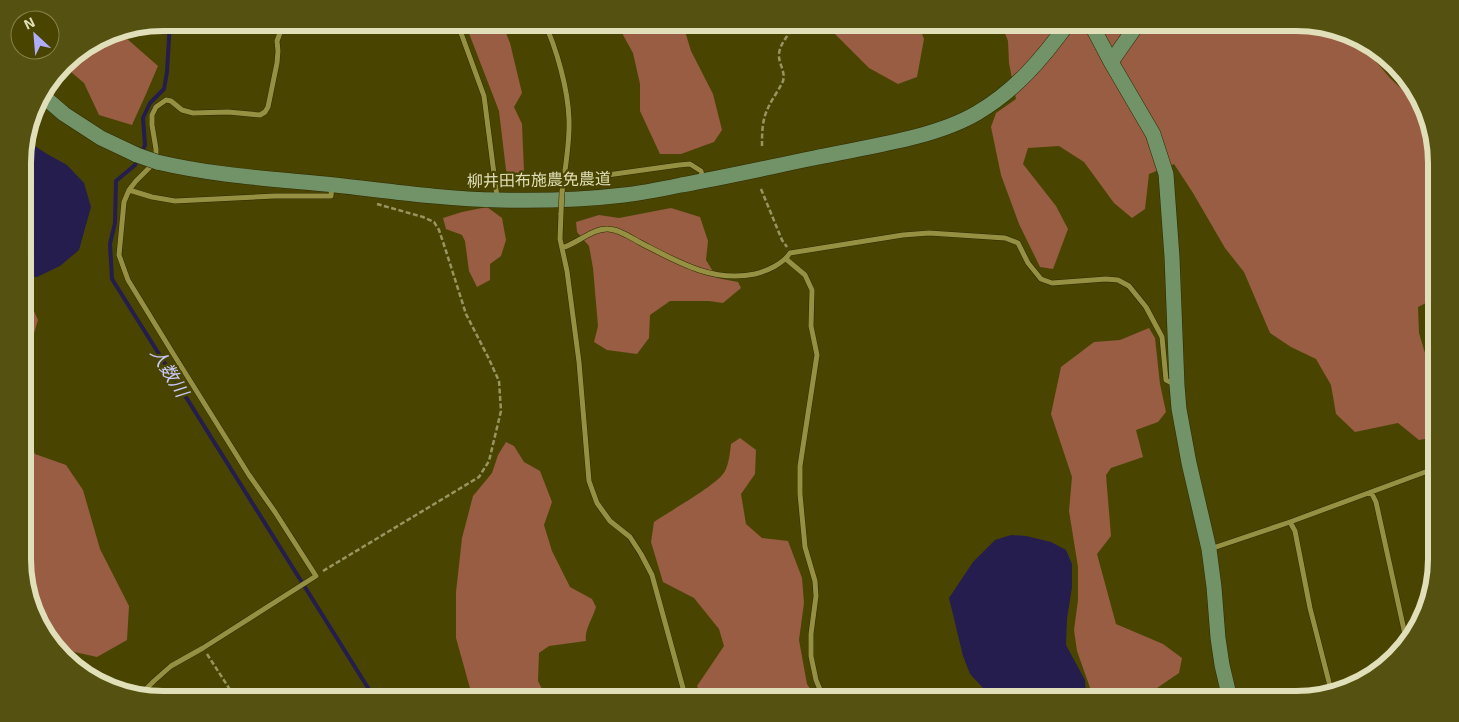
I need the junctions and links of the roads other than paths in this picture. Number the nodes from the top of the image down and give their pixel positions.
1 (1063, 31) edge
2 (1095, 31) edge
3 (1132, 31) edge
4 (280, 32) edge
5 (461, 32) edge
6 (549, 32) edge
7 (1110, 62) junction
8 (48, 100) edge
9 (564, 177) junction
10 (704, 181) junction
11 (332, 185) junction
12 (129, 190) junction
13 (498, 200) junction
14 (562, 248) junction
15 (786, 259) junction
16 (1177, 385) junction
17 (1428, 471) edge
18 (1371, 492) junction
19 (1290, 522) junction
20 (1209, 549) junction
21 (1405, 634) edge
22 (1330, 686) edge
23 (145, 690) edge
24 (820, 690) edge
25 (1228, 690) edge
26 (684, 691) edge

1 - 10 street, 柳井田布施農免農道
2 - 7 street
3 - 7 street
4 - 12 street
5 - 13 street
6 - 9 street
7 - 16 street
8 - 11 street, 柳井田布施農免農道, bridge
9 - 10 street
9 - 14 street, bridge
10 - 13 street, 柳井田布施農免農道
11 - 12 street
11 - 13 street, 柳井田布施農免農道
12 - 23 street
14 - 15 street
14 - 26 street
15 - 16 street
15 - 24 street
16 - 20 street
17 - 18 street
18 - 19 street
18 - 21 street
19 - 20 street
19 - 22 street
20 - 25 street

